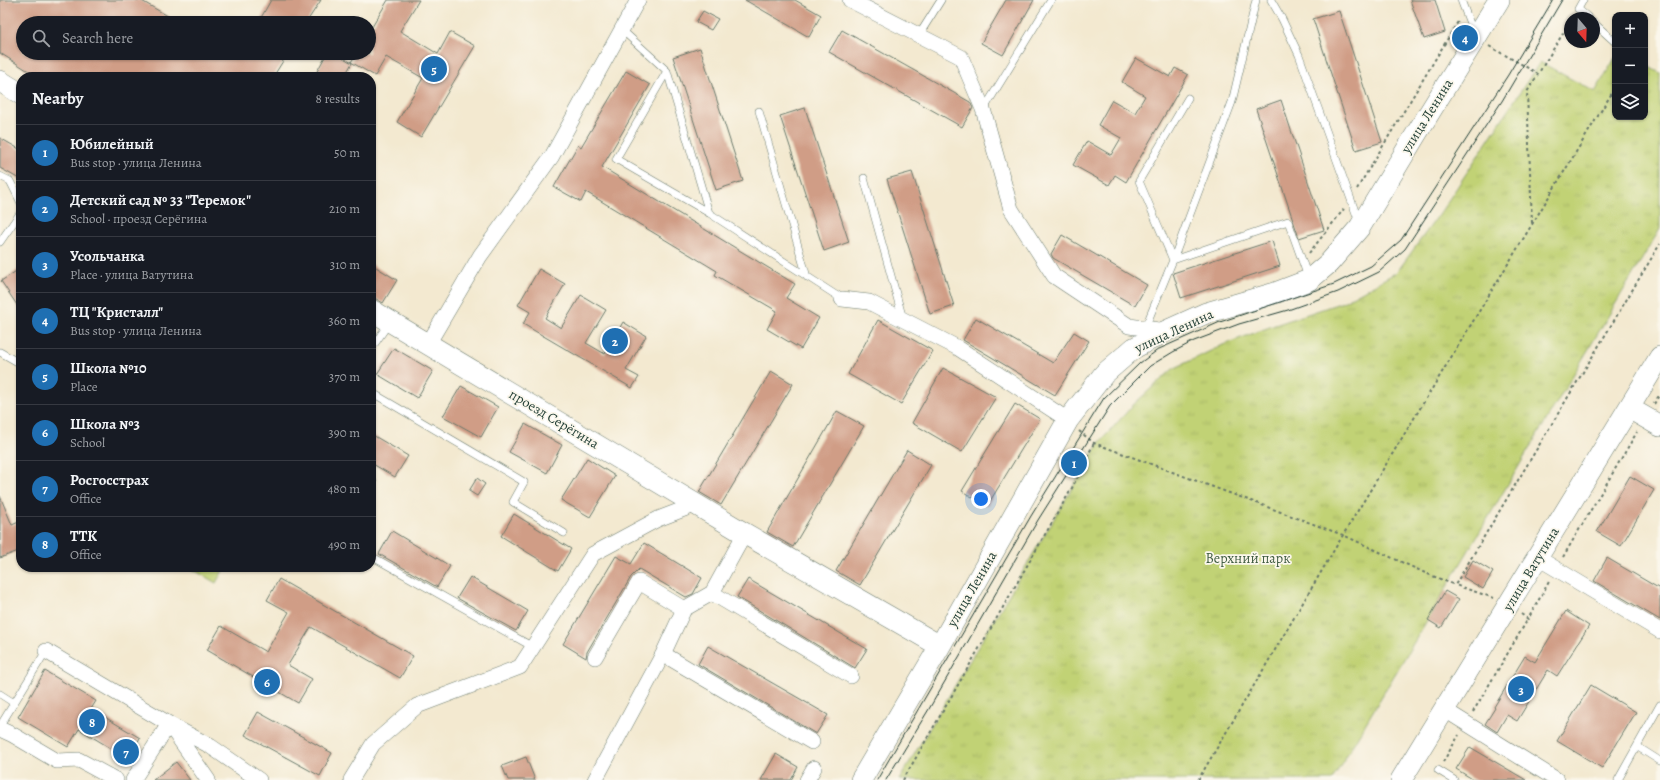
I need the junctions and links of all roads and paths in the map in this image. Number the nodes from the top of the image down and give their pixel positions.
1 (638, 0) edge
2 (850, 0) edge
3 (940, 0) edge
4 (1051, 0) edge
5 (1256, 0) edge
6 (1271, 0) edge
7 (1462, 0) edge
8 (1499, 0) edge
9 (1583, 0) edge
10 (1465, 10) junction
11 (1582, 12) edge
12 (1600, 28) edge
13 (622, 30) junction
14 (1564, 32) edge
15 (919, 35) junction
16 (1476, 39) junction
17 (1612, 39) edge
18 (667, 71) junction
19 (1538, 74) junction
20 (0, 81) edge
21 (16, 91) edge
22 (1612, 93) edge
23 (1188, 98) dead end
24 (984, 109) junction
25 (759, 110) dead end
26 (0, 176) edge
27 (864, 178) dead end
28 (16, 193) edge
29 (1351, 200) junction
30 (709, 213) junction
31 (16, 219) edge
32 (1532, 224) junction
33 (1360, 227) junction
34 (0, 242) edge
35 (1660, 244) edge
36 (1172, 260) junction
37 (1306, 270) junction
38 (807, 277) junction
39 (842, 299) joint
40 (376, 313) edge
41 (903, 319) junction
42 (390, 322) junction
43 (1145, 328) junction
44 (1166, 331) junction
45 (376, 342) edge
46 (428, 344) junction
47 (0, 352) edge
48 (1660, 357) edge
49 (16, 361) edge
50 (1660, 394) edge
51 (376, 395) edge
52 (1659, 397) edge
53 (1649, 419) edge
54 (1068, 420) junction
55 (697, 504) junction
56 (741, 531) junction
57 (564, 533) dead end
58 (1343, 534) junction
59 (1538, 558) junction
60 (376, 559) edge
61 (1556, 569) junction
62 (1455, 585) junction
63 (712, 593) junction
64 (1494, 598) dead end
65 (684, 609) junction
66 (1516, 610) dead end
67 (1528, 619) junction
68 (1660, 631) edge
69 (940, 646) junction
70 (533, 647) junction
71 (46, 650) joint
72 (663, 654) junction
73 (595, 657) dead end
74 (851, 676) dead end
75 (0, 694) edge
76 (14, 703) junction
77 (1660, 705) edge
78 (1445, 710) junction
79 (1466, 723) junction
80 (169, 724) junction
81 (0, 726) edge
82 (0, 729) edge
83 (812, 742) dead end
84 (1638, 747) junction
85 (1660, 761) edge
86 (1438, 770) joint
87 (116, 780) edge
88 (133, 780) edge
89 (208, 780) edge
90 (259, 780) edge
91 (351, 780) edge
92 (595, 780) edge
93 (861, 780) edge
94 (903, 780) edge
95 (1198, 780) edge
96 (1401, 780) edge
97 (1454, 780) edge
98 (1557, 780) edge
99 (1618, 780) edge

1 - 13 street
2 - 15 street
3 - 15 lane
4 - 24 lane
5 - 36 lane
6 - 29 lane
7 - 10 lane
8 - 16 street, улица Ленина
9 - 11 lane
10 - 16 lane
10 - 29 path
12 - 17 lane
13 - 18 lane
13 - 46 street
14 - 19 path
15 - 24 street
16 - 19 path
16 - 33 street, улица Ленина
18 - 30 lane
18 - 30 lane
19 - 32 path
20 - 21 street
22 - 32 path
23 - 36 lane
24 - 43 street
25 - 38 lane
26 - 28 lane
27 - 41 lane
29 - 33 lane
29 - 37 path
30 - 38 lane
31 - 34 lane
32 - 58 path
33 - 37 street, улица Ленина
35 - 62 path
36 - 37 lane
36 - 43 lane
37 - 44 street, улица Ленина
38 - 39 lane
39 - 41 street
40 - 42 street, проезд Серёгина
41 - 54 street
42 - 45 lane
42 - 46 street, проезд Серёгина
43 - 44 street
44 - 54 street, улица Ленина
46 - 55 street, проезд Серёгина
47 - 49 lane
48 - 53 street, улица Ватутина
50 - 52 path
51 - 57 lane
52 - 53 path
53 - 59 street, улица Ватутина
53 - 61 path
54 - 69 street, улица Ленина
55 - 56 street, проезд Серёгина
55 - 70 street
56 - 63 street
56 - 69 street, проезд Серёгина
58 - 62 path
58 - 94 path
58 - 95 path
59 - 61 street
59 - 78 street, улица Ватутина
60 - 70 lane
61 - 67 path
61 - 68 street
62 - 64 path
63 - 65 street
63 - 74 street
65 - 72 street
65 - 73 street
66 - 67 path
67 - 79 path
69 - 93 street, улица Ленина
70 - 91 street
71 - 76 lane
71 - 80 street
72 - 83 street
72 - 92 street
75 - 76 lane
76 - 81 lane
77 - 84 lane
78 - 79 street
78 - 96 street, улица Ватутина
79 - 86 path
79 - 98 street
80 - 88 street
80 - 89 street
80 - 90 street
82 - 87 street
84 - 85 lane
84 - 99 lane
86 - 97 lane

